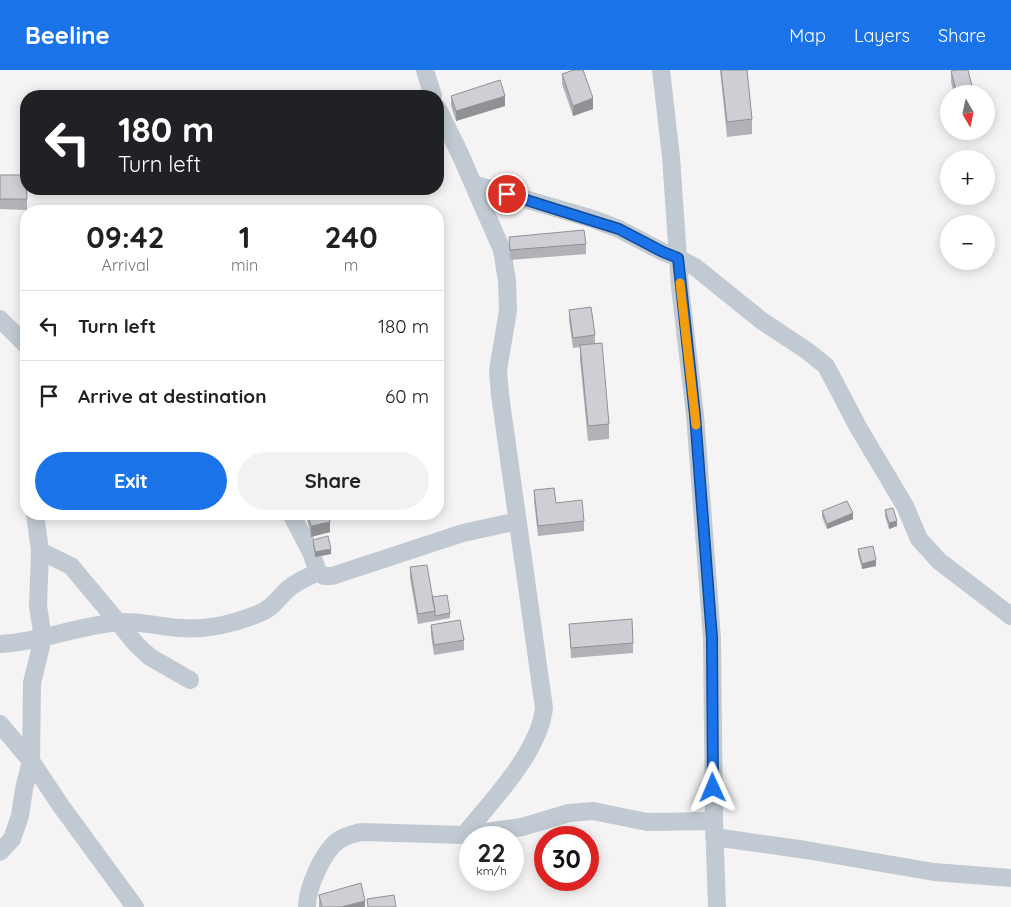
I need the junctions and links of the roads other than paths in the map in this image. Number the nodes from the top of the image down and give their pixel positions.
1 (425, 70) edge
2 (661, 70) edge
3 (431, 90) edge
4 (444, 122) edge
5 (473, 184) junction
6 (678, 258) junction
7 (0, 319) edge
8 (20, 339) edge
9 (36, 520) edge
10 (294, 520) edge
11 (518, 521) junction
12 (40, 551) junction
13 (318, 572) junction
14 (1011, 616) edge
15 (119, 622) junction
16 (43, 638) junction
17 (0, 644) edge
18 (190, 680) dead end
19 (0, 724) edge
20 (30, 761) junction
21 (471, 826) edge
22 (524, 826) edge
23 (714, 829) junction
24 (459, 835) edge
25 (0, 852) edge
26 (1011, 878) edge
27 (135, 907) edge
28 (307, 907) edge
29 (717, 907) edge

1 - 3 street
2 - 6 street
4 - 5 street
5 - 6 street
5 - 11 street
6 - 14 street
6 - 23 street
7 - 8 street
9 - 12 street
10 - 13 street
11 - 13 street
11 - 21 street
12 - 15 street
12 - 16 street
13 - 15 street
15 - 16 street
15 - 18 street
16 - 17 street
16 - 20 street
19 - 20 street
20 - 25 street
20 - 27 street
22 - 23 street
23 - 26 street
23 - 29 street
24 - 28 street

